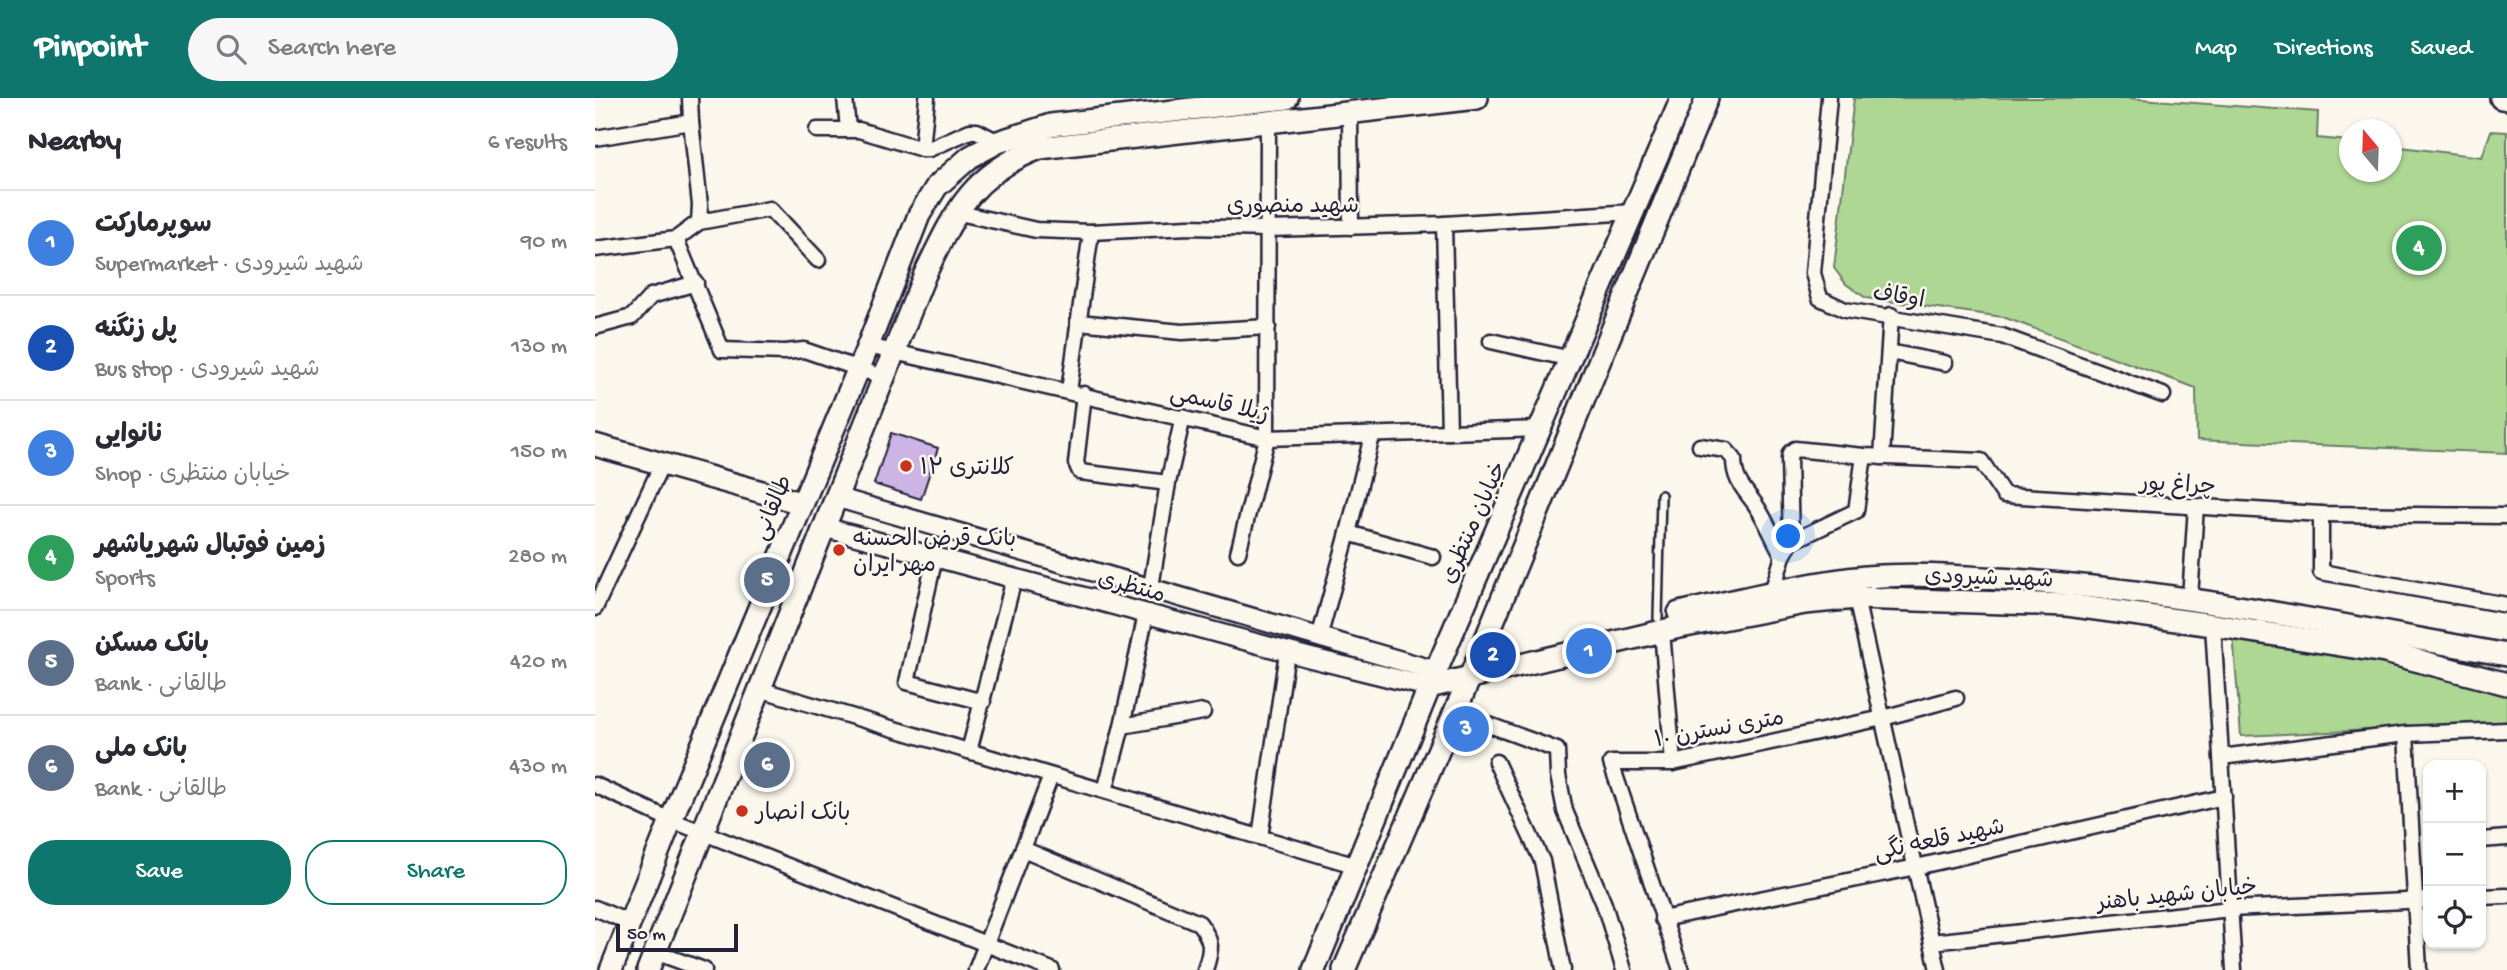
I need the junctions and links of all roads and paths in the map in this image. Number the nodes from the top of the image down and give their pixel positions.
1 (690, 98) edge
2 (845, 98) edge
3 (927, 98) edge
4 (1287, 98) edge
5 (1477, 98) edge
6 (1682, 98) edge
7 (1707, 98) edge
8 (1829, 98) edge
9 (2501, 98) edge
10 (2507, 99) edge
11 (1183, 104) edge
12 (1350, 113) junction
13 (691, 122) junction
14 (1268, 123) junction
15 (848, 129) junction
16 (817, 130) dead end
17 (595, 138) edge
18 (998, 142) junction
19 (922, 149) junction
20 (955, 212) junction
21 (1633, 212) junction
22 (699, 222) junction
23 (1444, 224) junction
24 (1351, 227) junction
25 (1268, 229) junction
26 (1091, 232) junction
27 (676, 239) junction
28 (595, 249) edge
29 (818, 260) dead end
30 (696, 283) junction
31 (1891, 316) junction
32 (1078, 322) junction
33 (595, 327) edge
34 (1268, 327) junction
35 (1491, 341) dead end
36 (868, 346) junction
37 (1889, 352) junction
38 (893, 353) junction
39 (1571, 359) junction
40 (1945, 363) dead end
41 (858, 369) junction
42 (883, 377) junction
43 (1076, 392) junction
44 (2163, 395) dead end
45 (1183, 417) junction
46 (1542, 429) junction
47 (1449, 432) junction
48 (1372, 436) junction
49 (1267, 438) junction
50 (595, 445) edge
51 (1700, 446) dead end
52 (1864, 456) junction
53 (1882, 457) junction
54 (662, 464) junction
55 (1168, 483) junction
56 (1661, 495) dead end
57 (835, 497) junction
58 (801, 503) junction
59 (2196, 506) junction
60 (2321, 514) junction
61 (2507, 516) edge
62 (823, 527) junction
63 (1348, 533) junction
64 (1791, 542) junction
65 (1238, 553) dead end
66 (1783, 556) junction
67 (935, 557) junction
68 (1433, 557) dead end
69 (1014, 579) junction
70 (600, 584) edge
71 (1151, 587) junction
72 (1772, 593) junction
73 (1857, 598) junction
74 (2190, 598) junction
75 (2507, 605) edge
76 (595, 608) edge
77 (1146, 614) junction
78 (1660, 625) junction
79 (2213, 625) junction
80 (1319, 638) junction
81 (1287, 652) junction
82 (2507, 655) edge
83 (1473, 669) junction
84 (1433, 679) junction
85 (2507, 684) edge
86 (759, 689) junction
87 (1956, 698) dead end
88 (983, 702) junction
89 (1202, 712) dead end
90 (1454, 712) junction
91 (1883, 718) junction
92 (1122, 726) junction
93 (2507, 730) edge
94 (2406, 734) junction
95 (969, 751) junction
96 (2221, 757) junction
97 (1496, 762) dead end
98 (1673, 763) junction
99 (1051, 776) junction
100 (595, 785) edge
101 (1105, 791) junction
102 (2224, 797) junction
103 (671, 820) junction
104 (704, 832) junction
105 (1260, 837) junction
106 (2507, 838) edge
107 (2486, 840) edge
108 (2423, 845) edge
109 (2412, 846) junction
110 (1023, 849) junction
111 (1357, 866) junction
112 (1916, 867) junction
113 (2507, 896) edge
114 (2486, 897) edge
115 (2422, 900) edge
116 (595, 908) edge
117 (2230, 909) junction
118 (1663, 919) junction
119 (630, 922) junction
120 (1932, 942) junction
121 (986, 944) junction
122 (652, 961) edge
123 (611, 970) edge
124 (704, 970) edge
125 (976, 970) edge
126 (1052, 970) edge
127 (1205, 970) edge
128 (1314, 970) edge
129 (1344, 970) edge
130 (1563, 970) edge
131 (1624, 970) edge
132 (1681, 970) edge
133 (1938, 970) edge
134 (2234, 970) edge
135 (2419, 970) edge

1 - 13 street
2 - 15 street
3 - 19 street
4 - 11 main road, طالقانی
5 - 12 main road
6 - 21 main road, خیابان منتظری
7 - 83 main road
8 - 31 street, اوقاف
9 - 10 main road
11 - 18 main road, طالقانی
12 - 14 main road
12 - 24 street
13 - 17 street
13 - 22 street
14 - 20 main road
14 - 25 street
15 - 16 street
15 - 19 street
18 - 19 street
18 - 36 main road, طالقانی
20 - 26 street, شهید منصوری
20 - 38 main road
21 - 23 street, شهید منصوری
21 - 39 main road, خیابان منتظری
22 - 27 street
22 - 29 street
23 - 24 street, شهید منصوری
23 - 47 street
24 - 25 street, شهید منصوری
25 - 26 street, شهید منصوری
25 - 34 street
26 - 32 street
27 - 28 street
27 - 30 street
30 - 33 street
30 - 41 street
31 - 37 street
31 - 44 street, اوقاف
32 - 34 street
32 - 43 street
34 - 49 street
35 - 39 street
36 - 38 street, ژیلا قاسمی
36 - 41 main road, طالقانی
37 - 40 street
37 - 53 street
38 - 42 main road
38 - 43 street, ژیلا قاسمی
39 - 46 main road, خیابان منتظری
41 - 42 street
41 - 58 main road, طالقانی
42 - 57 main road
43 - 45 street, ژیلا قاسمی
43 - 55 street
45 - 49 street, ژیلا قاسمی
45 - 55 street
46 - 47 street, ژیلا قاسمی
46 - 84 main road, خیابان منتظری
47 - 48 street, ژیلا قاسمی
48 - 49 street, ژیلا قاسمی
48 - 63 street
49 - 65 street
50 - 54 main road
51 - 66 street
52 - 53 street, چراغ پور
52 - 64 street
52 - 64 street, چراغ پور
53 - 59 street, چراغ پور
54 - 58 main road
54 - 70 street
55 - 71 street
56 - 78 lane
57 - 62 main road
57 - 71 street, منتظری
58 - 103 main road, طالقانی
59 - 60 street, چراغ پور
59 - 74 street
60 - 61 street, چراغ پور
60 - 75 street
62 - 67 street, منتظری
62 - 86 main road
63 - 68 street
63 - 80 street
64 - 66 street
66 - 72 street
67 - 69 street, منتظری
67 - 88 street
69 - 77 street, منتظری
69 - 88 street
70 - 76 street
71 - 80 street, منتظری
72 - 74 main road, شهید شیرودی
72 - 78 main road, شهید شیرودی
73 - 78 main road, شهید شیرودی
73 - 79 main road, شهید شیرودی
73 - 91 street
74 - 82 main road, شهید شیرودی
77 - 81 street, منتظری
77 - 92 street
78 - 83 main road, شهید شیرودی
78 - 98 street
79 - 85 main road, شهید شیرودی
79 - 96 street
80 - 84 street, منتظری
81 - 84 street, منتظری
81 - 105 street
83 - 84 main road, شهید شیرودی
83 - 90 main road
84 - 111 main road, خیابان منتظری
86 - 95 street
86 - 104 main road
87 - 91 street, ۱۰ متری نسترن
88 - 95 street
89 - 92 street
90 - 129 main road
90 - 131 street
91 - 98 street, ۱۰ متری نسترن
91 - 112 street
92 - 101 street
93 - 94 street
94 - 96 street
94 - 109 street
95 - 99 street
96 - 102 street
97 - 130 street
98 - 118 street, ۱۰ متری نسترن
99 - 101 street
99 - 110 street
100 - 103 street
101 - 105 street
102 - 112 street, شهید قلعه نگی
102 - 117 street
103 - 104 street
103 - 119 main road, طالقانی
104 - 121 street
104 - 122 main road
105 - 111 street
106 - 107 street
108 - 109 street
109 - 115 street
110 - 121 street
110 - 127 street
111 - 128 main road, خیابان منتظری
112 - 118 street, شهید قلعه نگی
112 - 120 street
113 - 114 street
115 - 117 street, خیابان شهید باهنر
115 - 135 street
116 - 119 street
117 - 120 street, خیابان شهید باهنر
117 - 134 street
118 - 132 street, ۱۰ متری نسترن
119 - 123 main road, طالقانی
120 - 133 street
121 - 125 street
121 - 126 street
122 - 124 street

